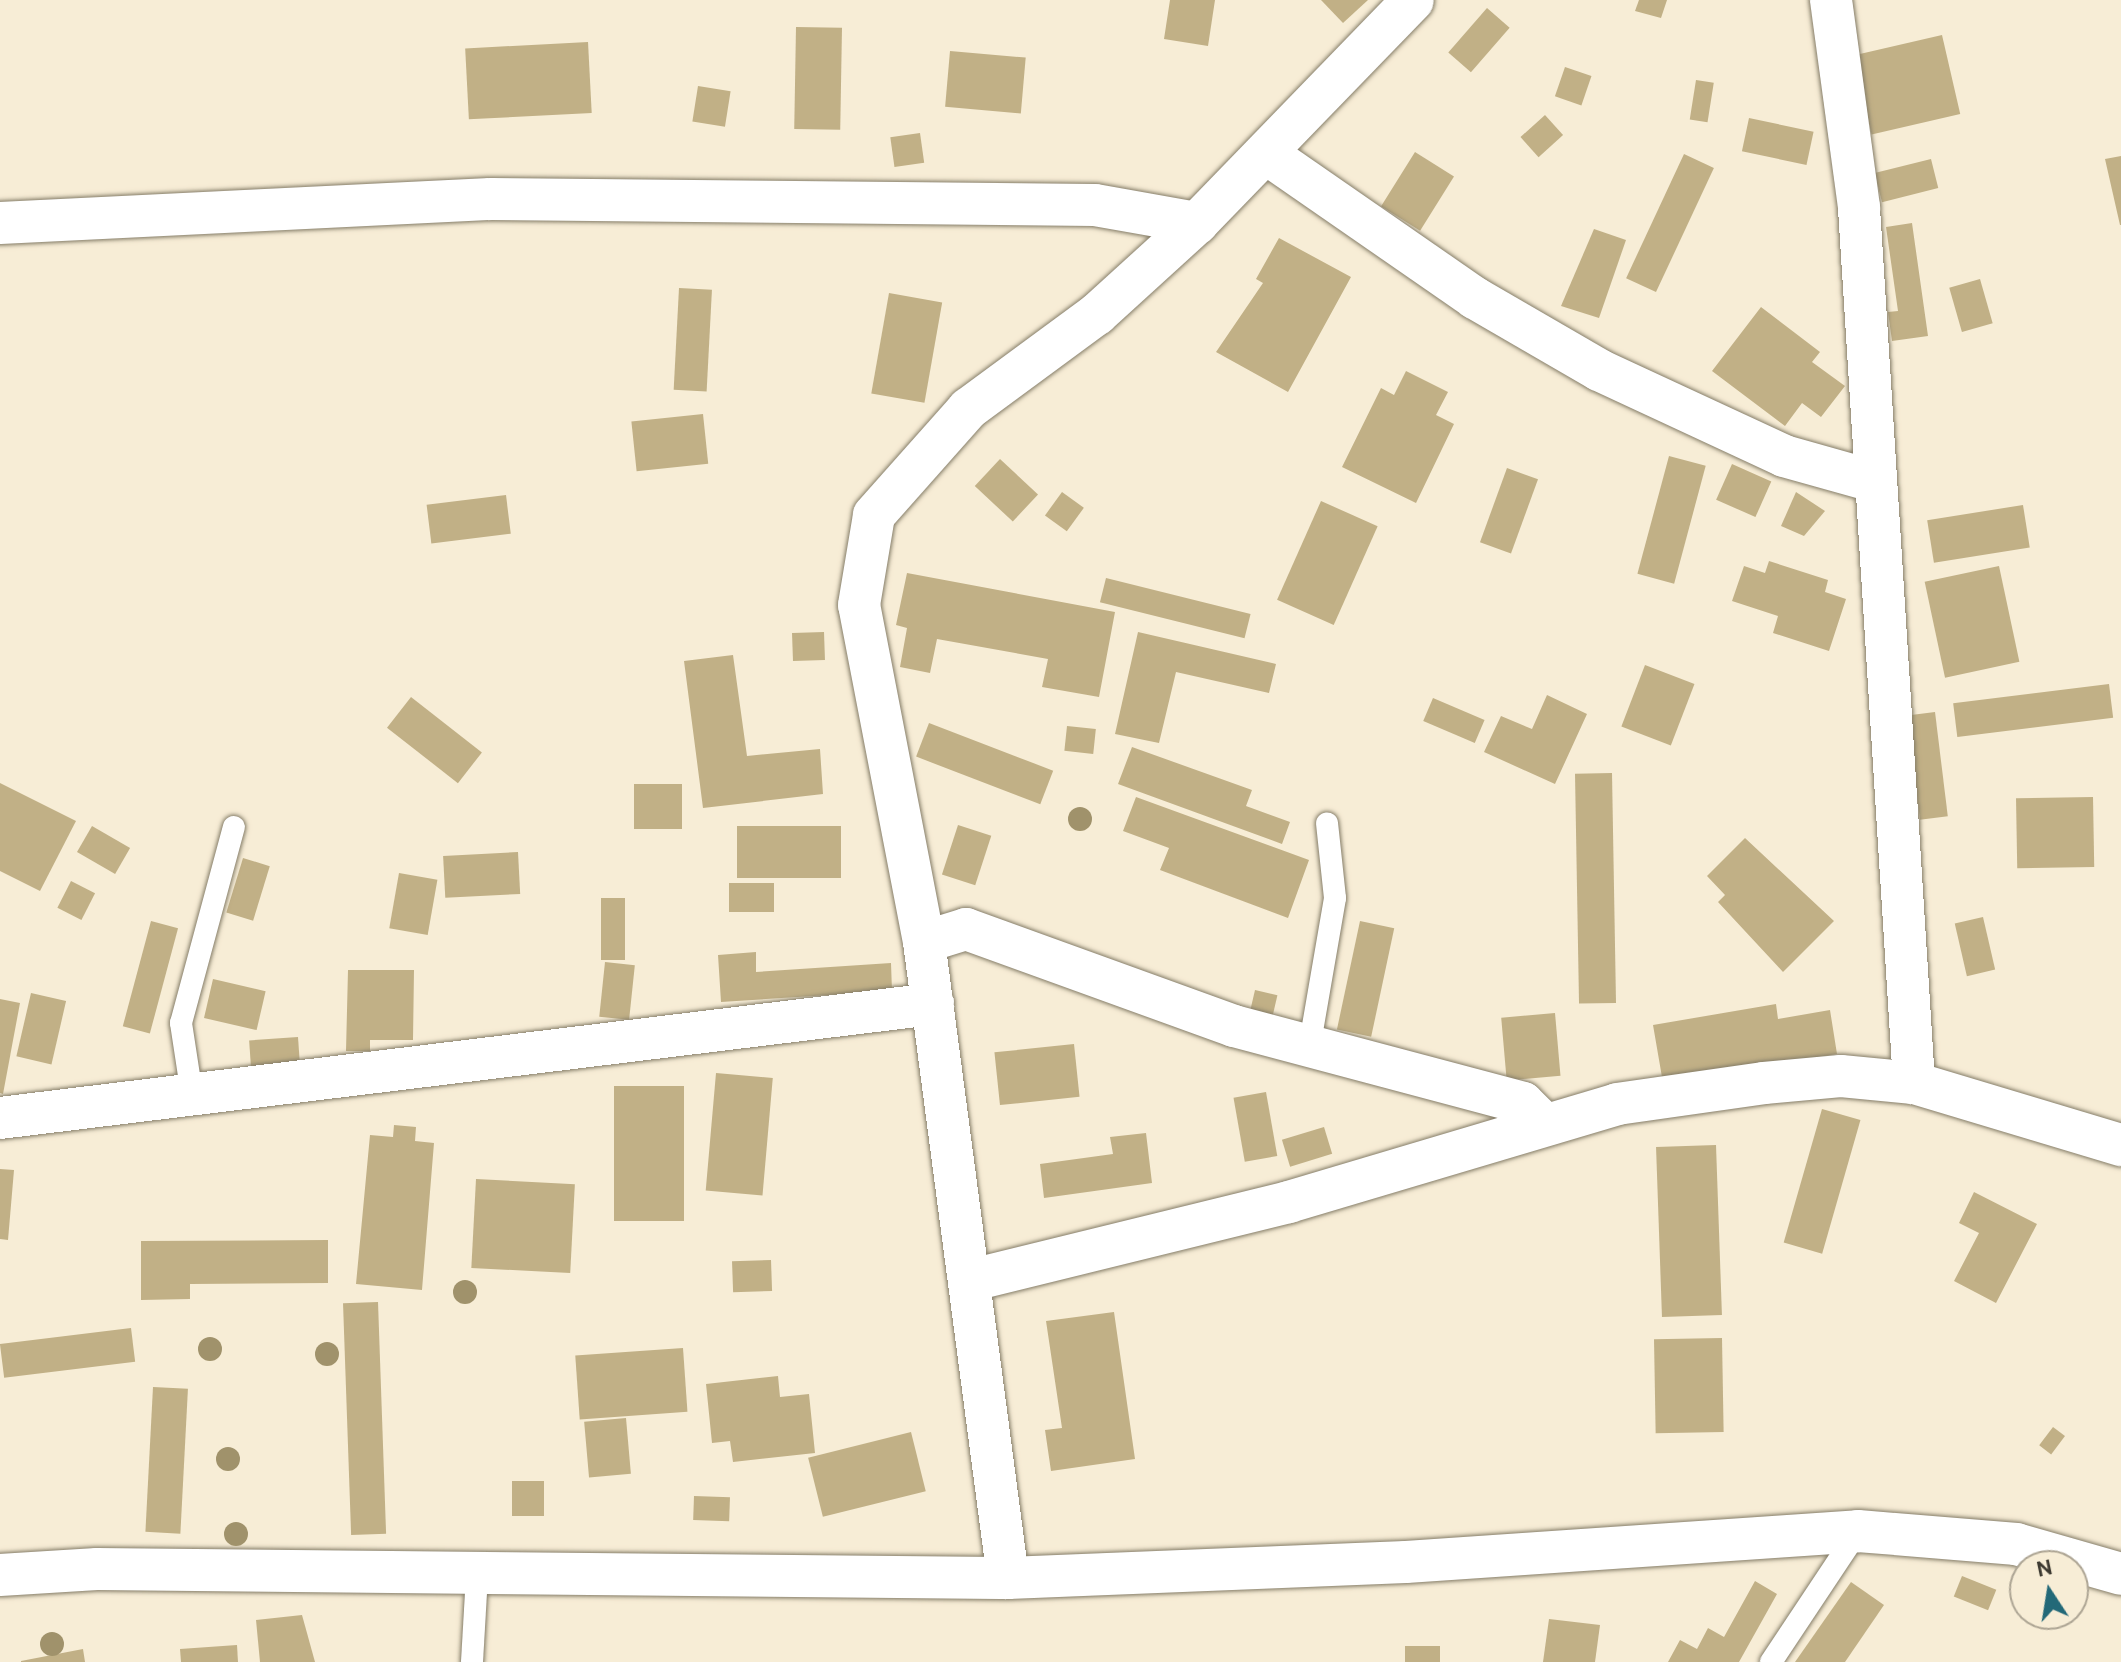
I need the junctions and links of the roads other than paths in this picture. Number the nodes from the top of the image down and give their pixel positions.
1 (1413, 0) edge
2 (1831, 0) edge
3 (1267, 154) junction
4 (0, 223) edge
5 (1197, 223) junction
6 (1873, 481) junction
7 (1327, 823) dead end
8 (234, 827) dead end
9 (924, 942) junction
10 (933, 1004) junction
11 (1310, 1043) junction
12 (1914, 1083) junction
13 (192, 1095) junction
14 (0, 1118) edge
15 (1545, 1125) junction
16 (2121, 1145) edge
17 (972, 1280) junction
18 (1858, 1531) junction
19 (2121, 1574) edge
20 (0, 1575) edge
21 (477, 1575) junction
22 (1008, 1578) junction
23 (472, 1662) edge
24 (1771, 1662) edge

1 - 3 street
2 - 6 street
3 - 5 street
3 - 6 street
4 - 5 street
5 - 9 street
6 - 12 street
7 - 11 lane
8 - 13 lane
9 - 10 street
9 - 11 street
10 - 13 street
10 - 17 street
11 - 15 street
12 - 15 street
12 - 16 street
13 - 14 street
15 - 17 street
17 - 22 street
18 - 19 street
18 - 22 street
18 - 24 lane
20 - 21 street
21 - 22 street
21 - 23 lane

